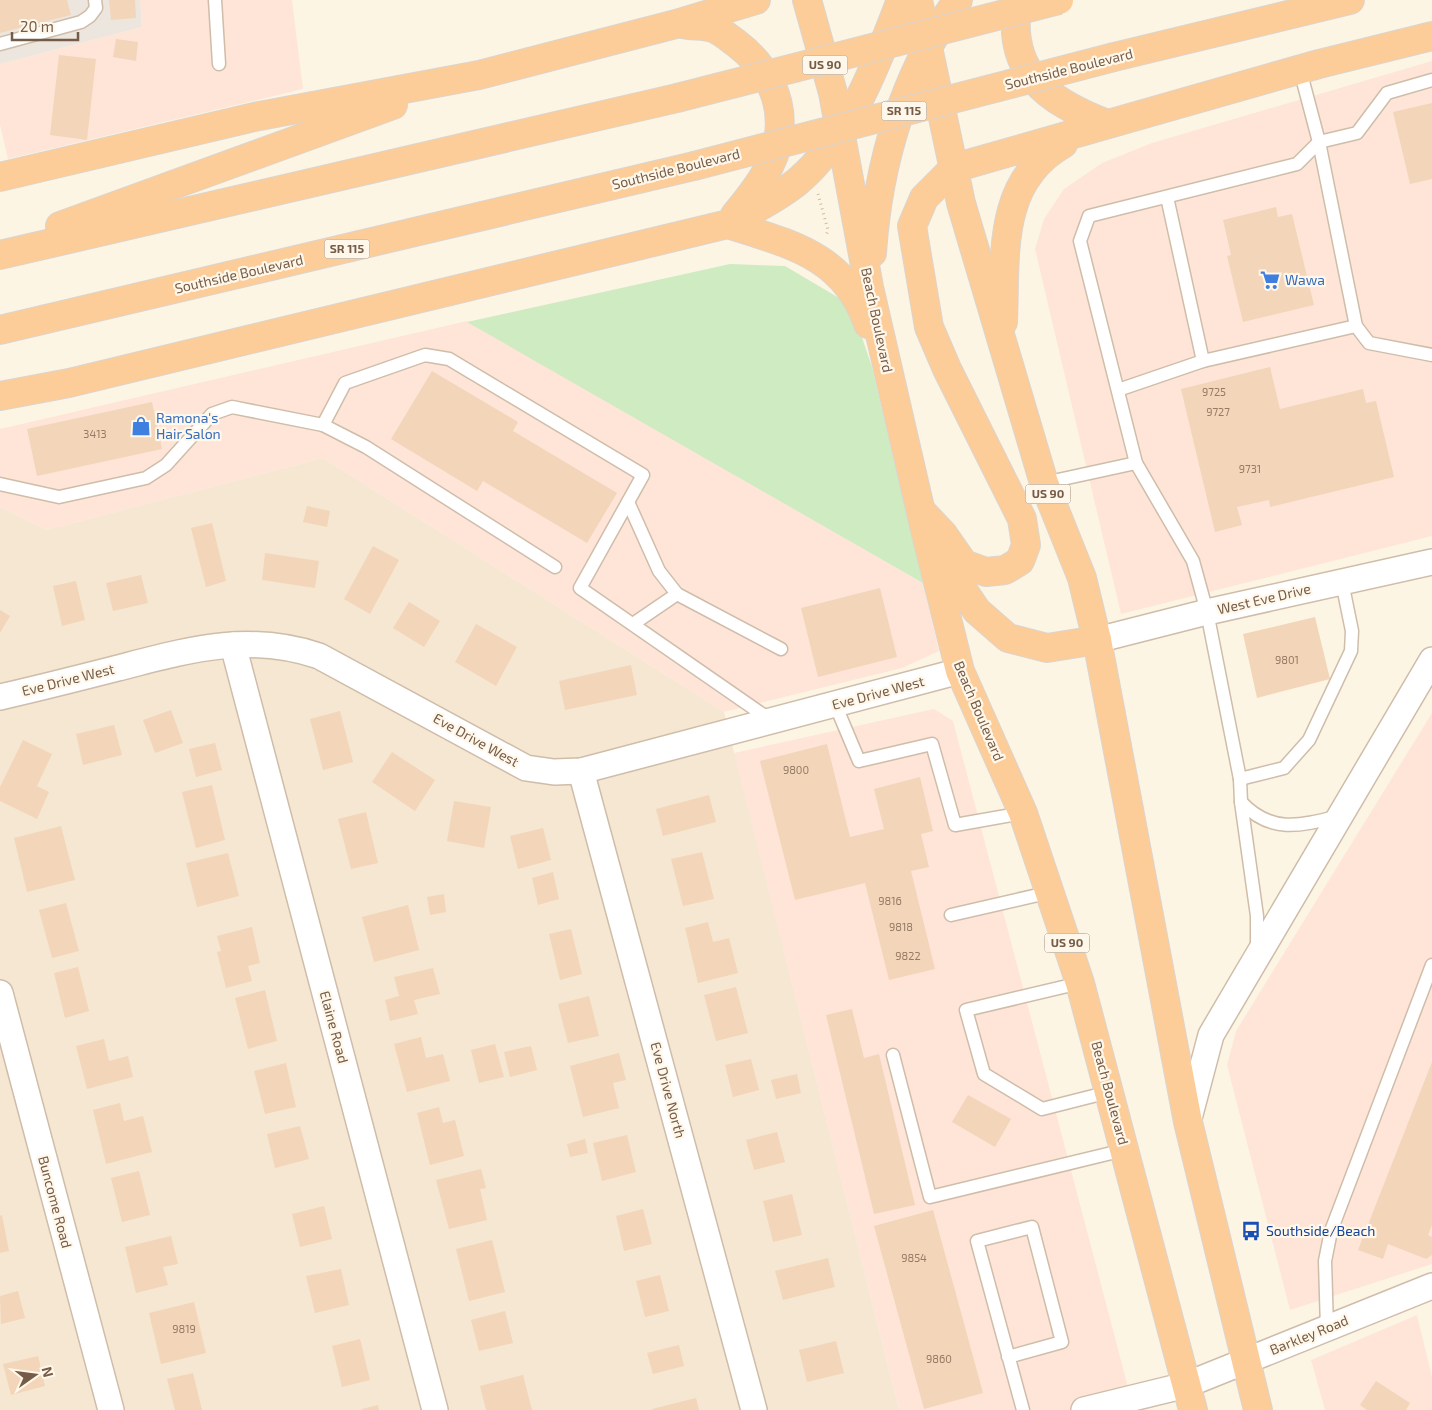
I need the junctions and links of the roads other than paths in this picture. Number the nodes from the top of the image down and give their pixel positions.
1 (95, 0) edge
2 (215, 0) edge
3 (712, 0) edge
4 (756, 0) edge
5 (807, 0) edge
6 (901, 0) edge
7 (918, 0) edge
8 (958, 0) edge
9 (1018, 0) edge
10 (1059, 0) edge
11 (1350, 0) edge
12 (676, 24) junction
13 (1432, 24) edge
14 (1432, 36) edge
15 (0, 44) edge
16 (928, 50) junction
17 (220, 64) dead end
18 (1309, 67) junction
19 (479, 75) junction
20 (1432, 80) edge
21 (1107, 124) junction
22 (840, 130) junction
23 (1318, 142) junction
24 (954, 168) junction
25 (0, 177) edge
26 (1167, 197) junction
27 (728, 224) junction
28 (0, 247) edge
29 (0, 255) edge
30 (869, 287) junction
31 (1356, 326) junction
32 (0, 330) edge
33 (1002, 346) junction
34 (1432, 355) edge
35 (1203, 361) junction
36 (1118, 390) junction
37 (0, 396) edge
38 (897, 412) junction
39 (323, 425) junction
40 (1136, 463) junction
41 (0, 484) edge
42 (1044, 484) junction
43 (628, 502) junction
44 (923, 522) junction
45 (1432, 562) edge
46 (555, 567) dead end
47 (1342, 582) junction
48 (677, 594) junction
49 (1206, 612) junction
50 (632, 624) junction
51 (1097, 640) junction
52 (233, 645) junction
53 (782, 649) dead end
54 (1432, 660) edge
55 (960, 671) junction
56 (0, 697) edge
57 (835, 704) junction
58 (772, 721) junction
59 (581, 770) junction
60 (1240, 779) junction
61 (1241, 802) junction
62 (1023, 813) junction
63 (1342, 816) junction
64 (1051, 892) junction
65 (951, 915) dead end
66 (1254, 962) junction
67 (1432, 965) edge
68 (1080, 983) junction
69 (0, 993) edge
70 (893, 1055) dead end
71 (1109, 1092) junction
72 (1188, 1122) junction
73 (1124, 1150) junction
74 (1432, 1286) edge
75 (1327, 1328) junction
76 (1008, 1357) junction
77 (1245, 1360) junction
78 (1189, 1398) edge
79 (110, 1410) edge
80 (435, 1410) edge
81 (754, 1410) edge
82 (1023, 1410) edge
83 (1084, 1410) edge
84 (1258, 1410) edge

1 - 15 lane
2 - 17 lane
3 - 12 highway
4 - 12 highway
5 - 22 highway, Beach Boulevard / US 90
6 - 22 highway
7 - 16 highway, US 90
8 - 16 highway
9 - 21 highway
10 - 29 highway, bridge
11 - 32 highway, Southside Boulevard / SR 115, bridge
12 - 19 highway
12 - 27 highway
13 - 18 highway
14 - 18 highway
16 - 24 highway, US 90
16 - 30 highway
18 - 21 highway
18 - 23 lane
19 - 25 highway
19 - 28 highway
20 - 23 lane
21 - 24 highway
21 - 33 highway
22 - 27 highway
22 - 30 highway, Beach Boulevard / US 90
23 - 26 lane
23 - 31 lane
24 - 33 highway, US 90
24 - 44 highway
26 - 35 lane
26 - 36 lane
27 - 37 highway
27 - 38 highway
30 - 38 highway, Beach Boulevard / US 90
31 - 34 lane
31 - 35 lane
33 - 42 highway, US 90
35 - 36 lane
36 - 40 lane
38 - 44 highway, Beach Boulevard / US 90
39 - 41 lane
39 - 43 lane
39 - 46 lane
40 - 42 lane
40 - 49 lane
42 - 51 highway, US 90
43 - 48 lane
43 - 50 lane
44 - 51 highway
44 - 55 highway, Beach Boulevard / US 90
45 - 47 street, West Eve Drive
47 - 49 street, West Eve Drive
47 - 60 lane
48 - 50 lane
48 - 53 lane
49 - 51 street, West Eve Drive
49 - 60 lane
50 - 58 lane
51 - 72 highway, US 90
52 - 56 street, Eve Drive West
52 - 59 street, Eve Drive West
52 - 80 street, Elaine Road
54 - 63 street
55 - 57 street, Eve Drive West
55 - 62 highway, Beach Boulevard / US 90
57 - 58 street, Eve Drive West
57 - 62 lane
58 - 59 street, Eve Drive West
59 - 81 street, Eve Drive North
60 - 61 lane
61 - 63 lane
61 - 66 lane
62 - 64 highway, Beach Boulevard / US 90
63 - 66 street
64 - 65 lane
64 - 68 highway, Beach Boulevard / US 90
66 - 72 street
67 - 75 lane
68 - 71 highway, Beach Boulevard / US 90
68 - 71 lane
69 - 79 street, Buncome Road
70 - 73 lane
71 - 73 highway, Beach Boulevard / US 90
72 - 77 highway, US 90
73 - 78 highway, Beach Boulevard / US 90
74 - 75 street, Barkley Road
75 - 77 street, Barkley Road
76 - 76 lane
76 - 82 lane
77 - 78 street, Barkley Road
77 - 84 highway, US 90
78 - 83 street, Barkley Road

